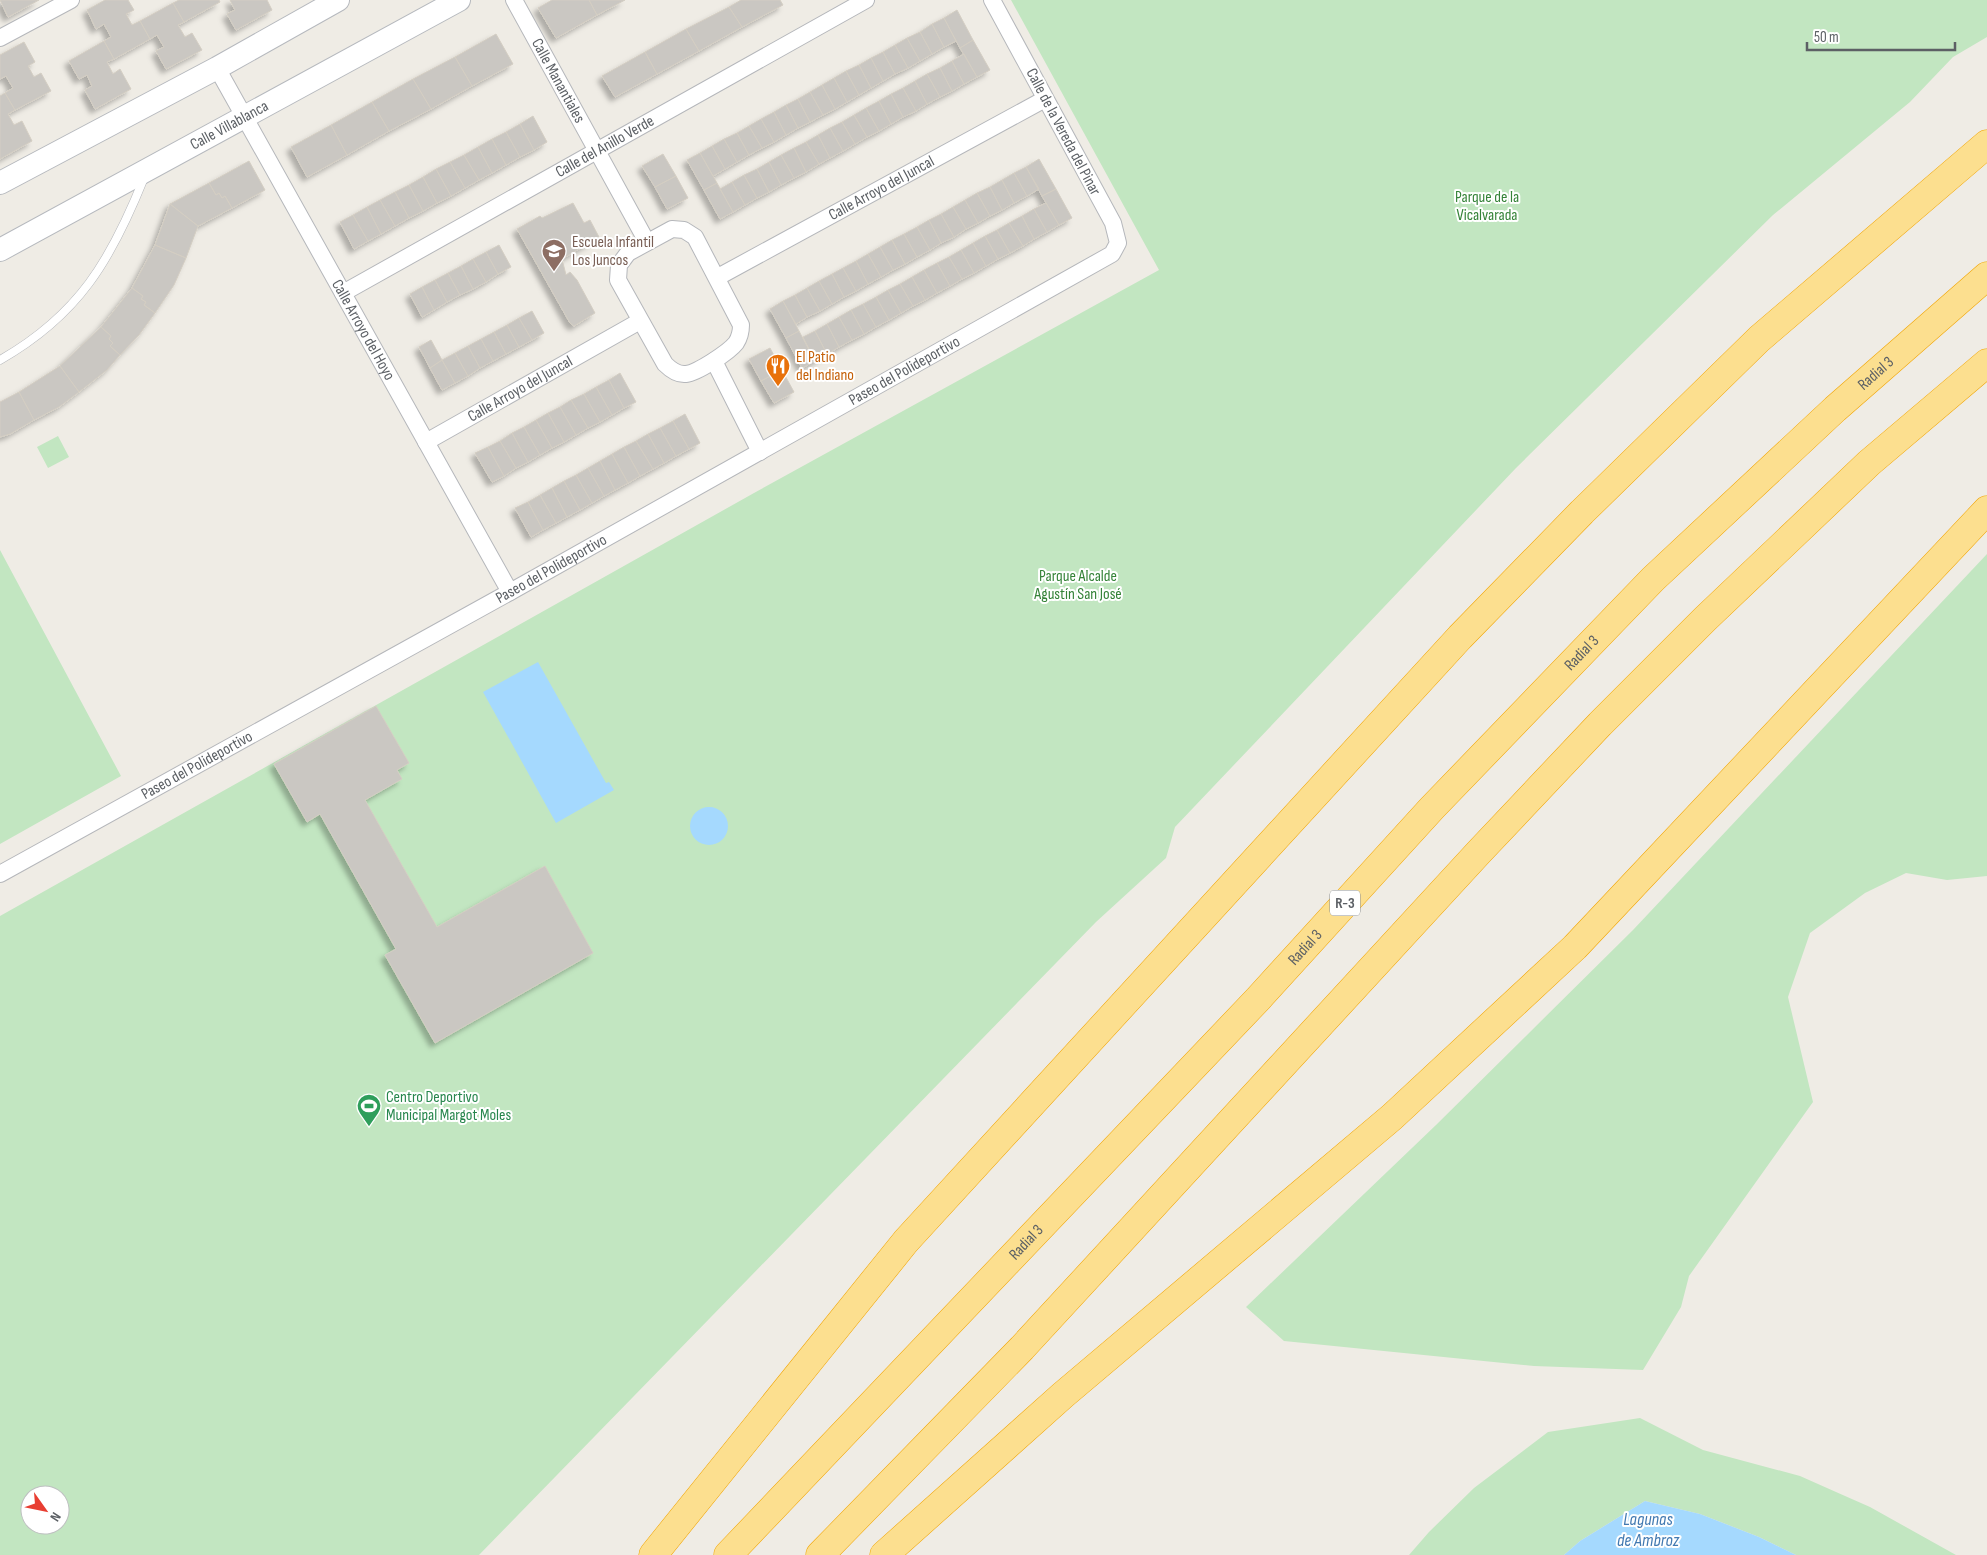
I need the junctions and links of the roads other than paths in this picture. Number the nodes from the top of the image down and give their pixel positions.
1 (72, 0) edge
2 (338, 0) edge
3 (459, 0) edge
4 (514, 0) edge
5 (866, 0) edge
6 (992, 0) edge
7 (0, 38) edge
8 (217, 68) junction
9 (1045, 98) junction
10 (244, 116) junction
11 (1987, 144) edge
12 (596, 150) junction
13 (148, 170) junction
14 (0, 183) edge
15 (646, 242) junction
16 (0, 250) edge
17 (1101, 260) joint
18 (1987, 276) edge
19 (718, 277) junction
20 (343, 294) junction
21 (640, 321) junction
22 (0, 360) edge
23 (714, 361) junction
24 (1987, 363) edge
25 (426, 442) junction
26 (760, 452) junction
27 (1987, 510) edge
28 (510, 592) junction
29 (0, 874) edge
30 (652, 1555) edge
31 (728, 1555) edge
32 (820, 1555) edge
33 (884, 1555) edge

1 - 7 street
2 - 8 main road
3 - 10 main road, Calle Villablanca
4 - 12 street, Calle Manantiales
5 - 12 street, Calle del Anillo Verde
6 - 9 street, Calle de la Vereda del Pinar
8 - 10 street, Calle Arroyo del Hoyo
8 - 14 main road
9 - 17 street, Calle de la Vereda del Pinar
9 - 19 street, Calle Arroyo del Juncal
10 - 13 main road, Calle Villablanca
10 - 20 street, Calle Arroyo del Hoyo
11 - 30 highway
12 - 15 street, Calle Manantiales
12 - 20 street, Calle del Anillo Verde
13 - 16 main road, Calle Villablanca
13 - 22 lane
15 - 19 street
15 - 21 street
17 - 26 street, Paseo del Polideportivo
18 - 31 highway, Radial 3 / R-3
19 - 23 street
20 - 25 street, Calle Arroyo del Hoyo
21 - 23 street
21 - 25 street, Calle Arroyo del Juncal
23 - 26 street
24 - 32 highway
25 - 28 street, Calle Arroyo del Hoyo
26 - 28 street, Paseo del Polideportivo
27 - 33 highway
28 - 29 street, Paseo del Polideportivo

